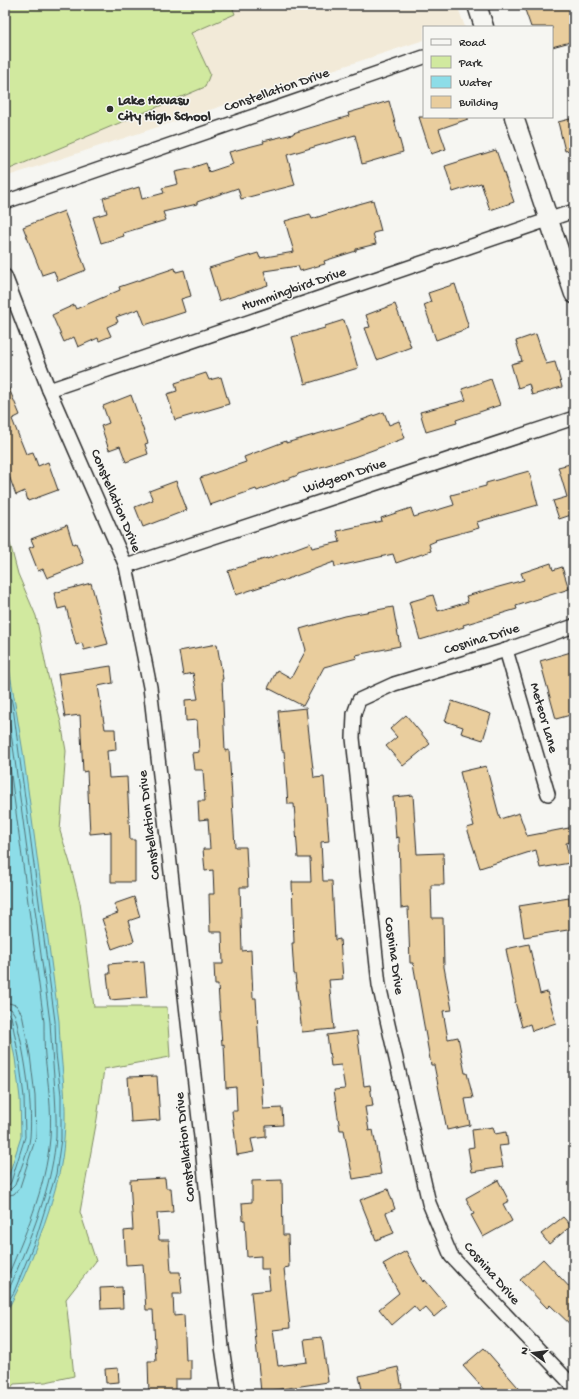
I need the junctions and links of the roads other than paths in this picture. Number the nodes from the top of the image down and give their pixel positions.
1 (477, 5) edge
2 (484, 26) edge
3 (423, 57) edge
4 (514, 118) edge
5 (5, 202) edge
6 (574, 211) edge
7 (548, 220) junction
8 (5, 276) edge
9 (574, 294) edge
10 (49, 390) junction
11 (574, 418) edge
12 (126, 566) junction
13 (574, 626) edge
14 (506, 650) junction
15 (548, 794) dead end
16 (574, 1387) edge
17 (229, 1394) edge

1 - 2 main road
3 - 5 street, Constellation Drive
4 - 7 main road
6 - 7 street, Hummingbird Drive
7 - 9 main road
7 - 10 street, Hummingbird Drive
8 - 10 street, Constellation Drive
10 - 12 street, Constellation Drive
11 - 12 street, Widgeon Drive
12 - 17 street, Constellation Drive
13 - 14 street, Cosnina Drive
14 - 15 street, Meteor Lane
14 - 16 street, Cosnina Drive

